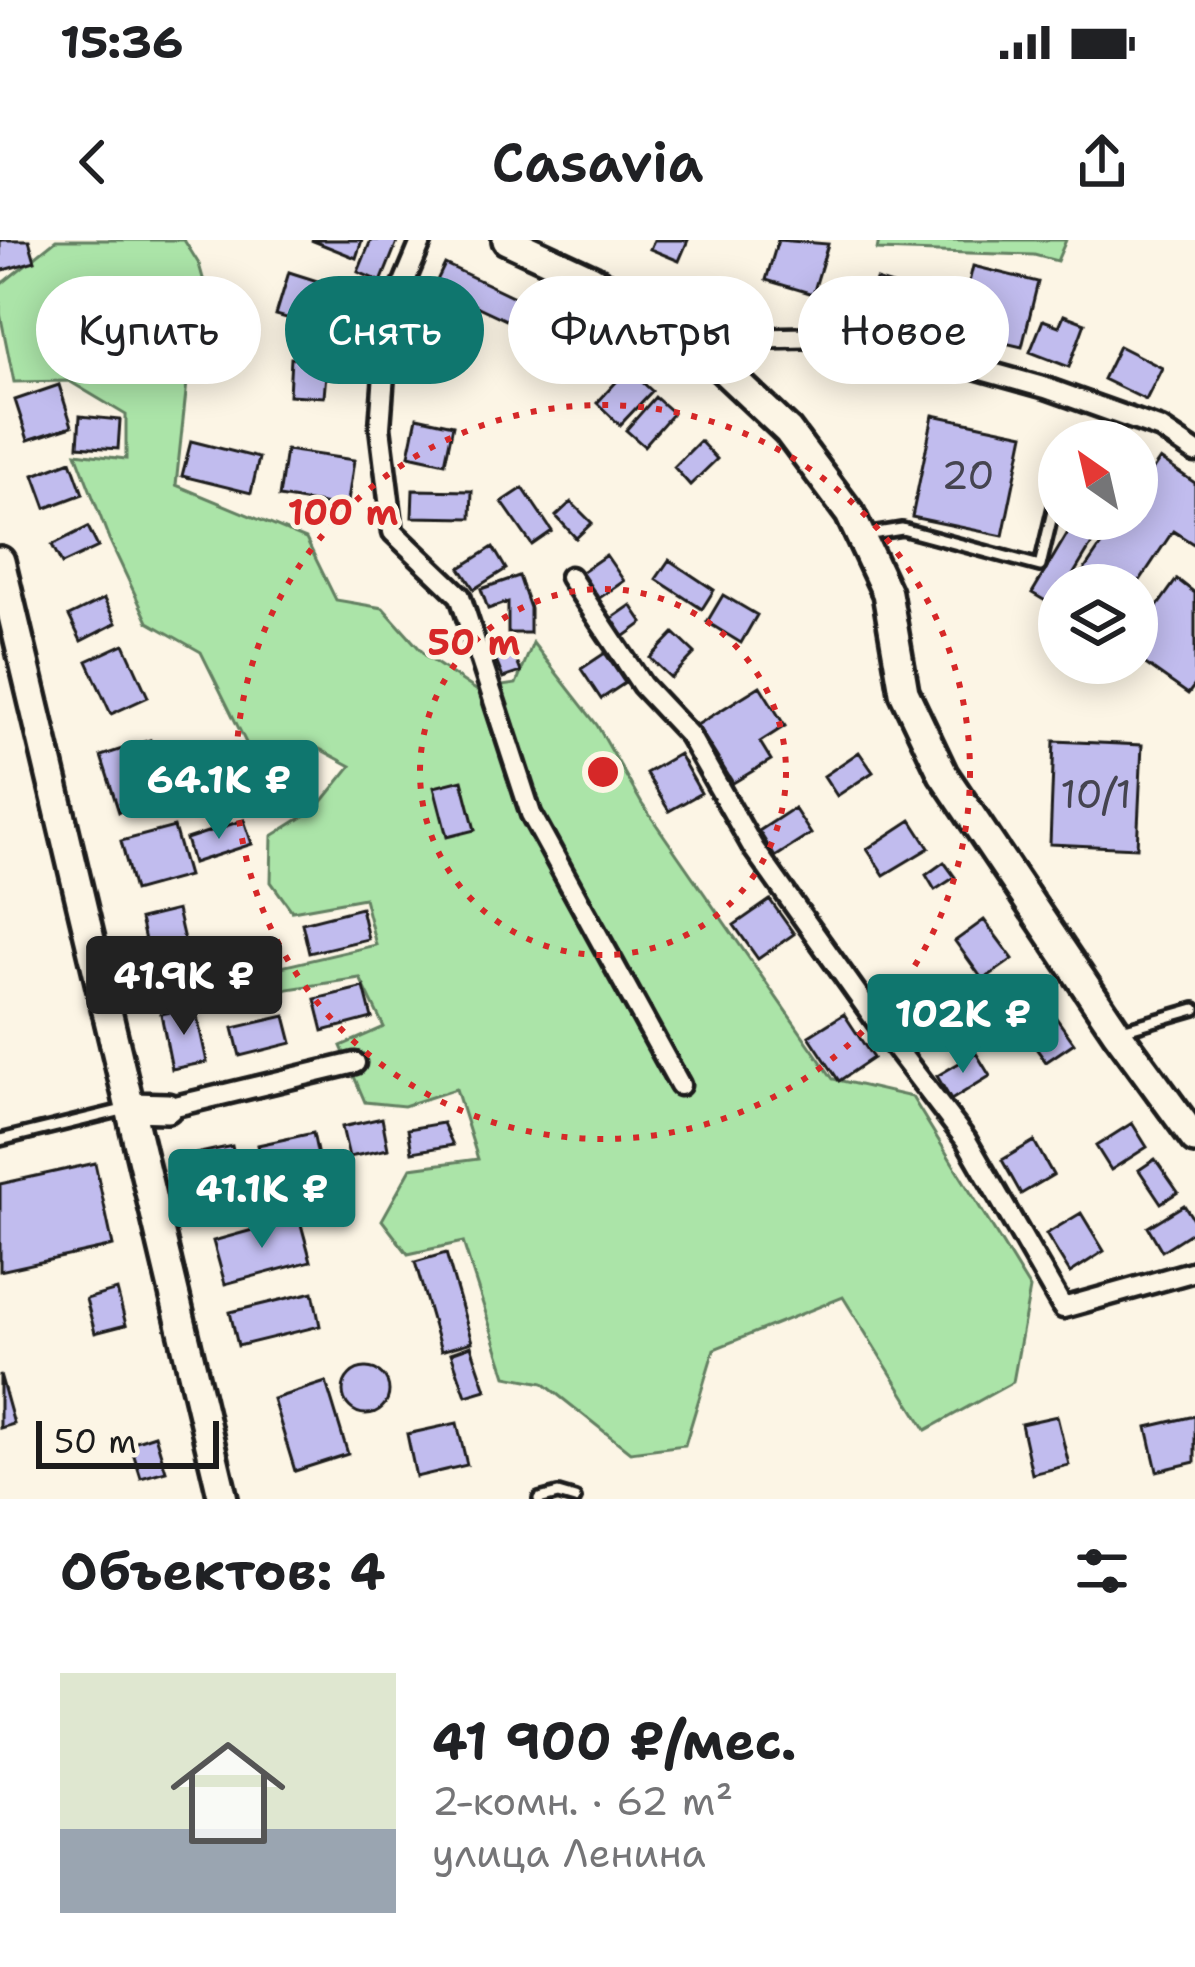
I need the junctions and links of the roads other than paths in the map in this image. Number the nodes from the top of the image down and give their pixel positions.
1 (422, 240) edge
2 (507, 240) edge
3 (585, 276) edge
4 (774, 338) edge
5 (739, 384) edge
6 (1195, 452) edge
7 (860, 536) junction
8 (1046, 540) edge
9 (0, 561) edge
10 (570, 577) dead end
11 (1195, 1010) edge
12 (1116, 1031) junction
13 (355, 1063) dead end
14 (680, 1085) dead end
15 (132, 1107) junction
16 (167, 1108) joint
17 (1195, 1139) edge
18 (0, 1140) edge
19 (1195, 1271) edge
20 (223, 1499) edge
21 (539, 1499) edge
22 (575, 1499) edge

1 - 14 street
2 - 3 street
4 - 6 street
5 - 7 street
7 - 8 lane
7 - 12 street
9 - 15 street
10 - 19 street
11 - 12 lane
12 - 17 street
13 - 16 street
15 - 16 street
15 - 18 lane
15 - 20 street
21 - 22 lane

